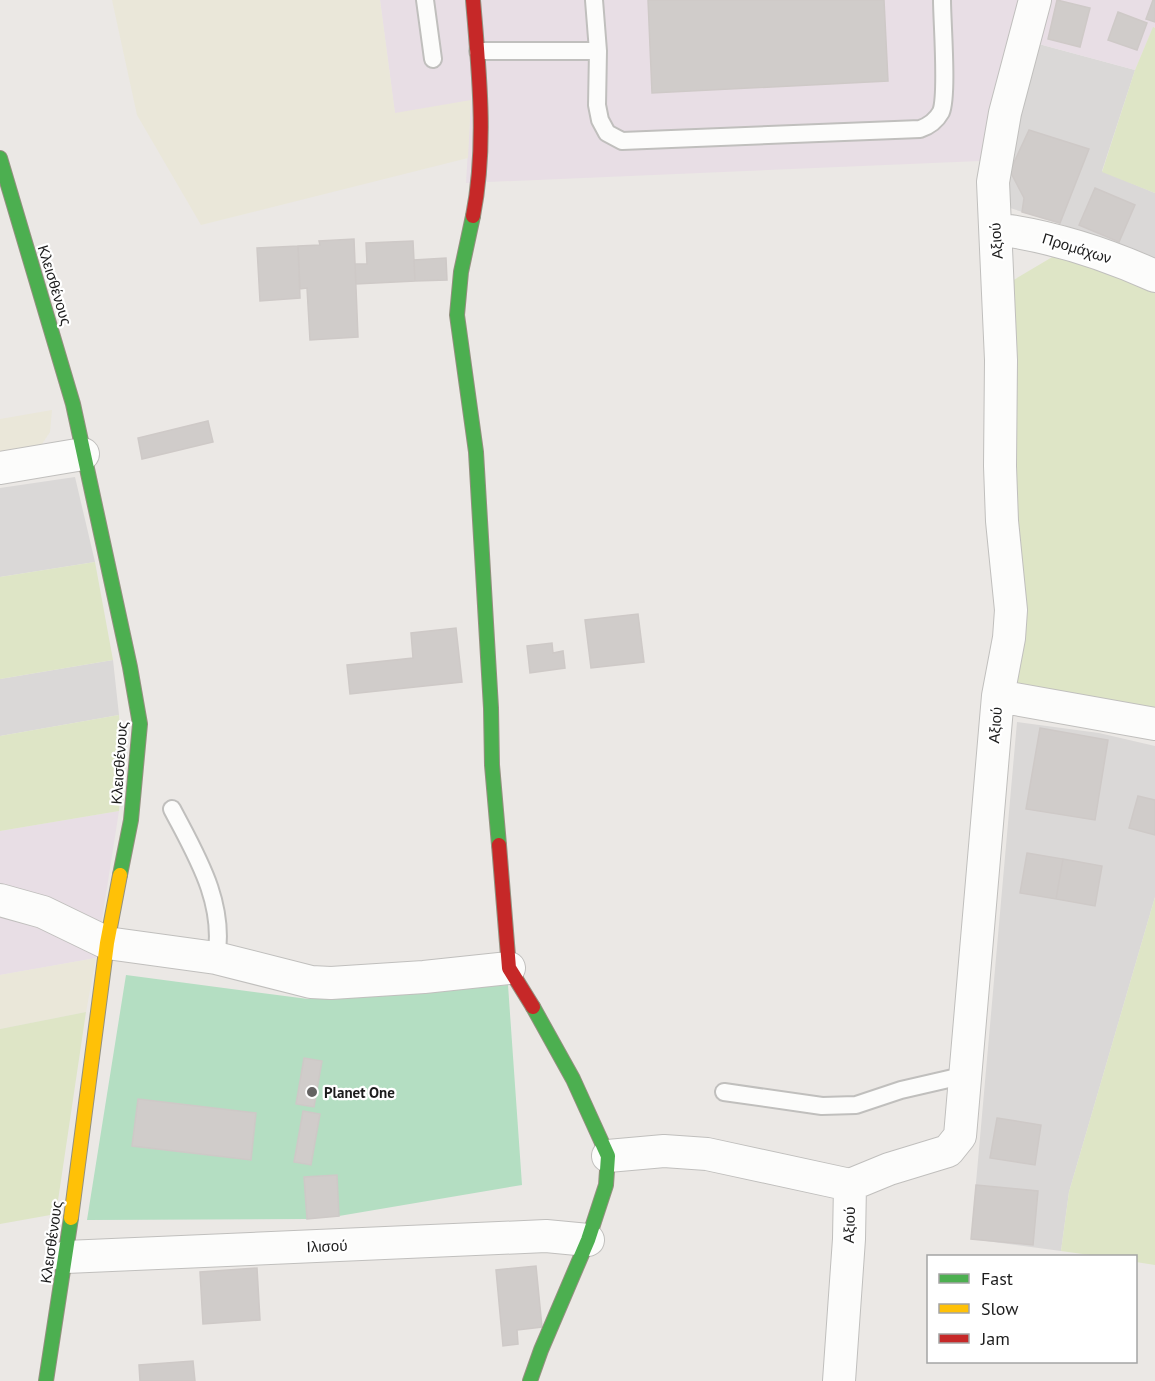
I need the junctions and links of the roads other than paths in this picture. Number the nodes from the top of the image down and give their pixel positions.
1 (425, 0) edge
2 (473, 0) edge
3 (594, 0) edge
4 (942, 0) edge
5 (1035, 0) edge
6 (478, 51) junction
7 (598, 51) junction
8 (433, 58) dead end
9 (0, 158) edge
10 (996, 229) junction
11 (1155, 276) edge
12 (83, 454) junction
13 (0, 468) edge
14 (998, 696) junction
15 (1155, 724) edge
16 (171, 809) dead end
17 (0, 900) edge
18 (107, 943) junction
19 (216, 958) junction
20 (509, 968) junction
21 (966, 1076) junction
22 (724, 1092) dead end
23 (608, 1156) junction
24 (850, 1185) junction
25 (588, 1240) junction
26 (66, 1257) junction
27 (46, 1381) edge
28 (530, 1381) edge
29 (840, 1381) edge

1 - 8 lane
2 - 6 street
3 - 7 lane
4 - 7 lane
5 - 10 street, Αξιού
6 - 7 lane
6 - 20 street
9 - 12 street, Κλεισθένους
10 - 11 street, Προμάχων
10 - 14 street, Αξιού
12 - 13 street
12 - 18 street, Κλεισθένους
14 - 15 street
14 - 21 street, Αξιού
16 - 19 lane
17 - 18 street
18 - 19 street
18 - 26 street, Κλεισθένους
19 - 20 street
20 - 23 street
21 - 22 lane
21 - 24 street, Αξιού
23 - 24 street
23 - 25 street
24 - 29 street, Αξιού
25 - 26 street, Ιλισού
25 - 28 street
26 - 27 street, Κλεισθένους

